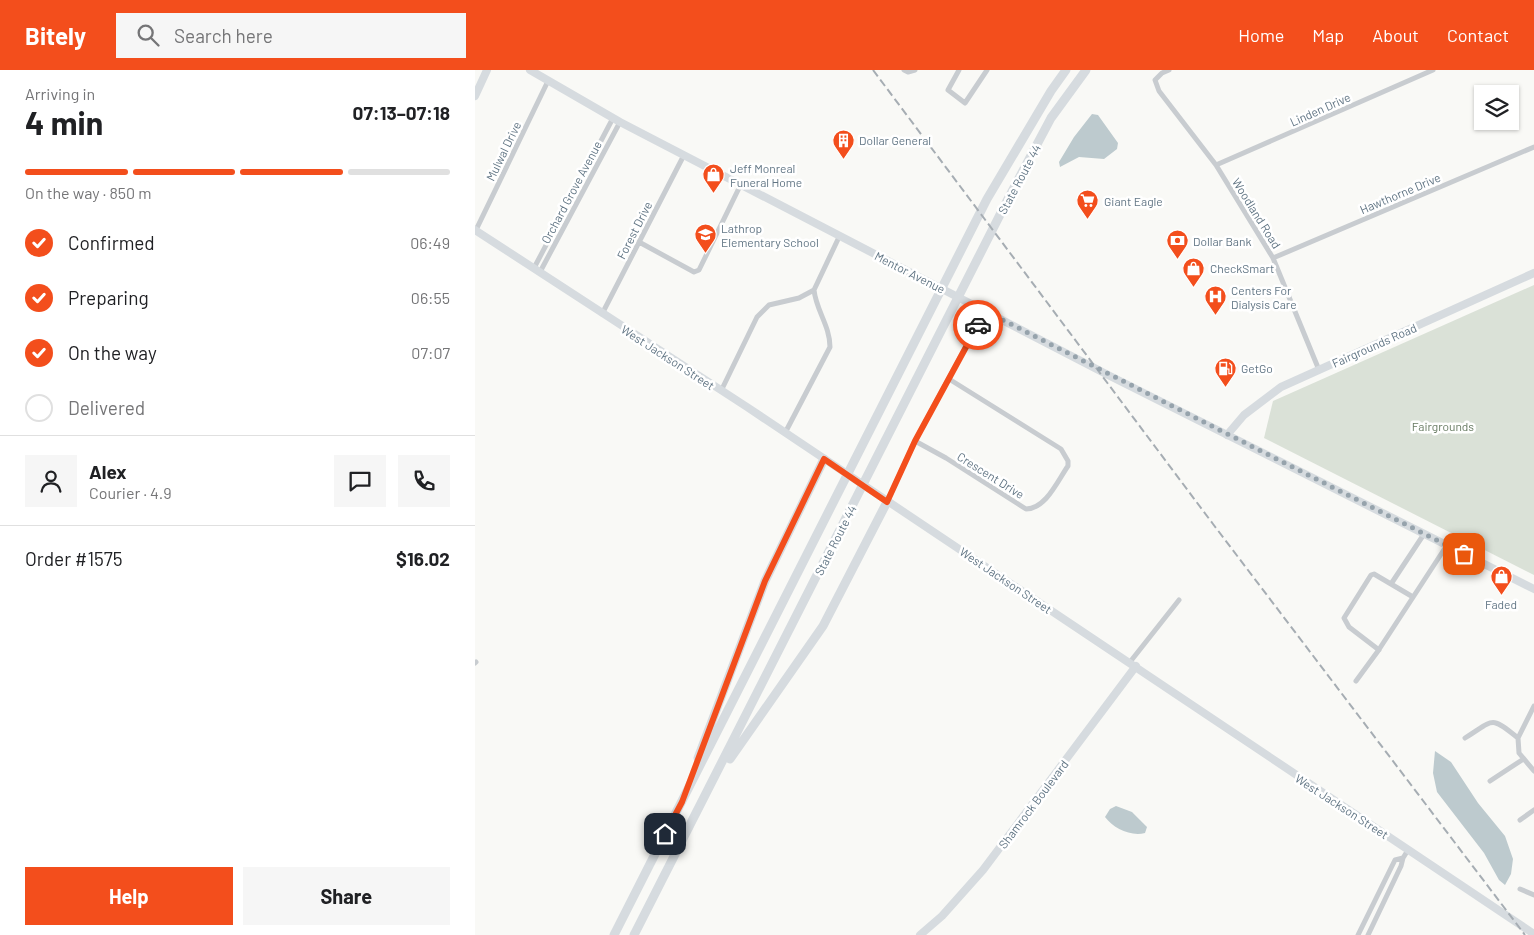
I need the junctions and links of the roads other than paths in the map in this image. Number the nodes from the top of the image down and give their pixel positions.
1 (487, 70) edge
2 (530, 70) edge
3 (904, 70) edge
4 (915, 70) edge
5 (959, 70) edge
6 (987, 70) edge
7 (1066, 70) edge
8 (1086, 70) edge
9 (1169, 70) edge
10 (1433, 70) edge
11 (548, 81) junction
12 (475, 96) edge
13 (616, 120) junction
14 (1534, 147) edge
15 (684, 154) junction
16 (1216, 165) junction
17 (741, 184) junction
18 (476, 230) edge
19 (840, 235) junction
20 (639, 242) junction
21 (1273, 258) junction
22 (537, 270) junction
23 (1534, 273) edge
24 (814, 290) junction
25 (985, 311) junction
26 (601, 314) junction
27 (1319, 370) junction
28 (949, 379) junction
29 (721, 391) junction
30 (785, 433) junction
31 (1227, 435) junction
32 (915, 441) junction
33 (824, 459) junction
34 (887, 502) junction
35 (1424, 534) junction
36 (1447, 545) junction
37 (1391, 584) junction
38 (1534, 589) edge
39 (1413, 597) junction
40 (1179, 600) dead end
41 (1379, 650) junction
42 (1133, 664) junction
43 (1356, 681) dead end
44 (1534, 706) edge
45 (1465, 738) dead end
46 (1518, 738) junction
47 (1522, 760) junction
48 (1534, 771) edge
49 (1489, 781) dead end
50 (709, 790) junction
51 (682, 802) junction
52 (1534, 810) edge
53 (1520, 820) dead end
54 (1408, 850) junction
55 (1403, 858) junction
56 (1520, 889) dead end
57 (1534, 895) edge
58 (930, 932) edge
59 (1534, 934) edge
60 (614, 935) edge
61 (634, 935) edge
62 (920, 935) edge
63 (1358, 935) edge
64 (1367, 935) edge

1 - 12 street
2 - 11 street, Mentor Avenue
3 - 4 street
5 - 6 street
7 - 51 highway, State Route 44
8 - 50 highway, State Route 44
9 - 16 street, Woodland Road
10 - 16 street, Linden Drive
11 - 13 street, Mentor Avenue
11 - 18 street, Mulwal Drive
13 - 15 street, Mentor Avenue
13 - 22 street, Orchard Grove Avenue
14 - 21 street, Hawthorne Drive
15 - 17 street, Mentor Avenue
15 - 20 street, Forest Drive
16 - 21 street, Woodland Road
17 - 19 street, Mentor Avenue
17 - 20 street
18 - 22 street, West Jackson Street
19 - 24 street
19 - 25 street, Mentor Avenue
20 - 26 street, Forest Drive
21 - 27 street, Woodland Road
22 - 26 street, West Jackson Street
23 - 27 street, Fairgrounds Road
24 - 29 street
24 - 30 street
25 - 28 street
25 - 31 street, Mentor Avenue
26 - 29 street, West Jackson Street
27 - 31 street, Fairgrounds Road
28 - 32 street
28 - 32 street, Crescent Drive
29 - 30 street, West Jackson Street
30 - 33 street, West Jackson Street
31 - 35 street, Mentor Avenue
32 - 34 street
33 - 34 street, West Jackson Street
33 - 51 highway
34 - 42 street, West Jackson Street
34 - 50 highway
35 - 36 street, Mentor Avenue
35 - 37 street
36 - 38 street, Mentor Avenue
36 - 39 street
37 - 39 street
37 - 41 street
39 - 41 street
40 - 42 street
41 - 43 street
42 - 54 street, West Jackson Street
42 - 58 street, Shamrock Boulevard
44 - 46 street
45 - 46 street
46 - 47 street
47 - 48 street
47 - 49 street
50 - 61 highway, State Route 44
51 - 60 highway, State Route 44
52 - 53 street
54 - 55 street
54 - 59 street, West Jackson Street
55 - 63 street
55 - 64 street
56 - 57 street
58 - 62 street, Shamrock Boulevard

